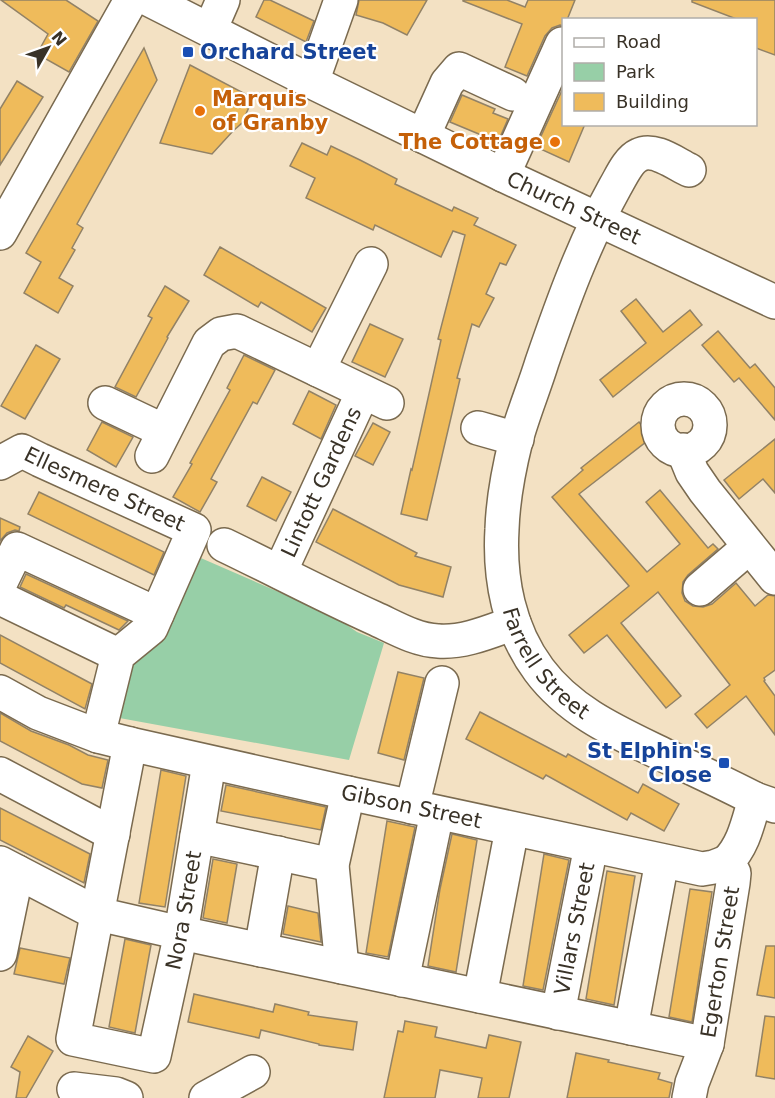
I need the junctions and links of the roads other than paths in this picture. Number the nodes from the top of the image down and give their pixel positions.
1 (131, 0) edge
2 (150, 0) edge
3 (223, 0) edge
4 (341, 0) edge
5 (210, 30) junction
6 (562, 44) edge
7 (312, 82) junction
8 (513, 94) dead end
9 (423, 136) junction
10 (689, 170) dead end
11 (503, 175) junction
12 (597, 220) junction
13 (0, 233) edge
14 (371, 264) dead end
15 (775, 302) edge
16 (318, 370) junction
17 (105, 404) dead end
18 (478, 428) dead end
19 (517, 439) junction
20 (683, 450) dead end
21 (0, 463) edge
22 (224, 545) dead end
23 (749, 547) junction
24 (280, 572) junction
25 (775, 578) edge
26 (0, 584) edge
27 (700, 589) dead end
28 (0, 598) edge
29 (157, 614) junction
30 (514, 622) junction
31 (118, 655) junction
32 (442, 683) dead end
33 (0, 692) edge
34 (98, 736) junction
35 (130, 744) junction
36 (209, 763) junction
37 (0, 774) edge
38 (348, 793) junction
39 (765, 802) edge
40 (424, 810) junction
41 (512, 829) junction
42 (113, 834) junction
43 (197, 836) junction
44 (591, 846) junction
45 (278, 853) junction
46 (662, 861) junction
47 (727, 862) junction
48 (332, 865) junction
49 (8, 868) edge
50 (98, 914) junction
51 (181, 933) junction
52 (261, 950) junction
53 (0, 954) edge
54 (342, 967) junction
55 (402, 980) junction
56 (480, 996) junction
57 (558, 1012) junction
58 (631, 1028) junction
59 (707, 1044) junction
60 (253, 1072) dead end
61 (74, 1089) dead end
62 (126, 1098) edge
63 (206, 1098) edge
64 (689, 1098) edge

1 - 13 street
2 - 5 street, Church Street
3 - 5 street
4 - 7 street
5 - 7 street, Church Street
6 - 11 street
7 - 9 street, Church Street
8 - 9 street
9 - 11 street, Church Street
10 - 12 street, Farrell Street
11 - 12 street, Church Street
12 - 15 street, Church Street
12 - 19 street, Farrell Street
14 - 16 street
16 - 17 street, Lintott Gardens
16 - 24 street, Lintott Gardens
18 - 19 street
19 - 30 street, Farrell Street
20 - 23 street
21 - 29 street, Ellesmere Street
22 - 24 street
23 - 25 street
23 - 27 street
24 - 30 street
26 - 29 street
28 - 31 street
29 - 31 street, Ellesmere Street
30 - 39 street, Farrell Street
31 - 34 street
32 - 40 street
33 - 34 street, Gibson Street
34 - 35 street, Gibson Street
35 - 36 street, Gibson Street
35 - 42 street
36 - 38 street, Gibson Street
36 - 43 street, Nora Street
37 - 42 street
38 - 40 street, Gibson Street
38 - 48 street
39 - 47 street, Egerton Street
40 - 41 street, Gibson Street
40 - 55 street
41 - 44 street, Gibson Street
41 - 56 street
42 - 50 street
43 - 45 street
43 - 51 street, Nora Street
44 - 46 street, Gibson Street
44 - 57 street, Villars Street
45 - 48 street
45 - 52 street
46 - 47 street, Gibson Street
46 - 58 street
47 - 59 street, Egerton Street
48 - 54 street
49 - 50 street
49 - 53 street
50 - 51 street
50 - 51 street, Nora Street
51 - 52 street
52 - 54 street
54 - 55 street
55 - 56 street
56 - 57 street
57 - 58 street
58 - 59 street
59 - 64 street, Egerton Street
60 - 63 street
61 - 62 street

